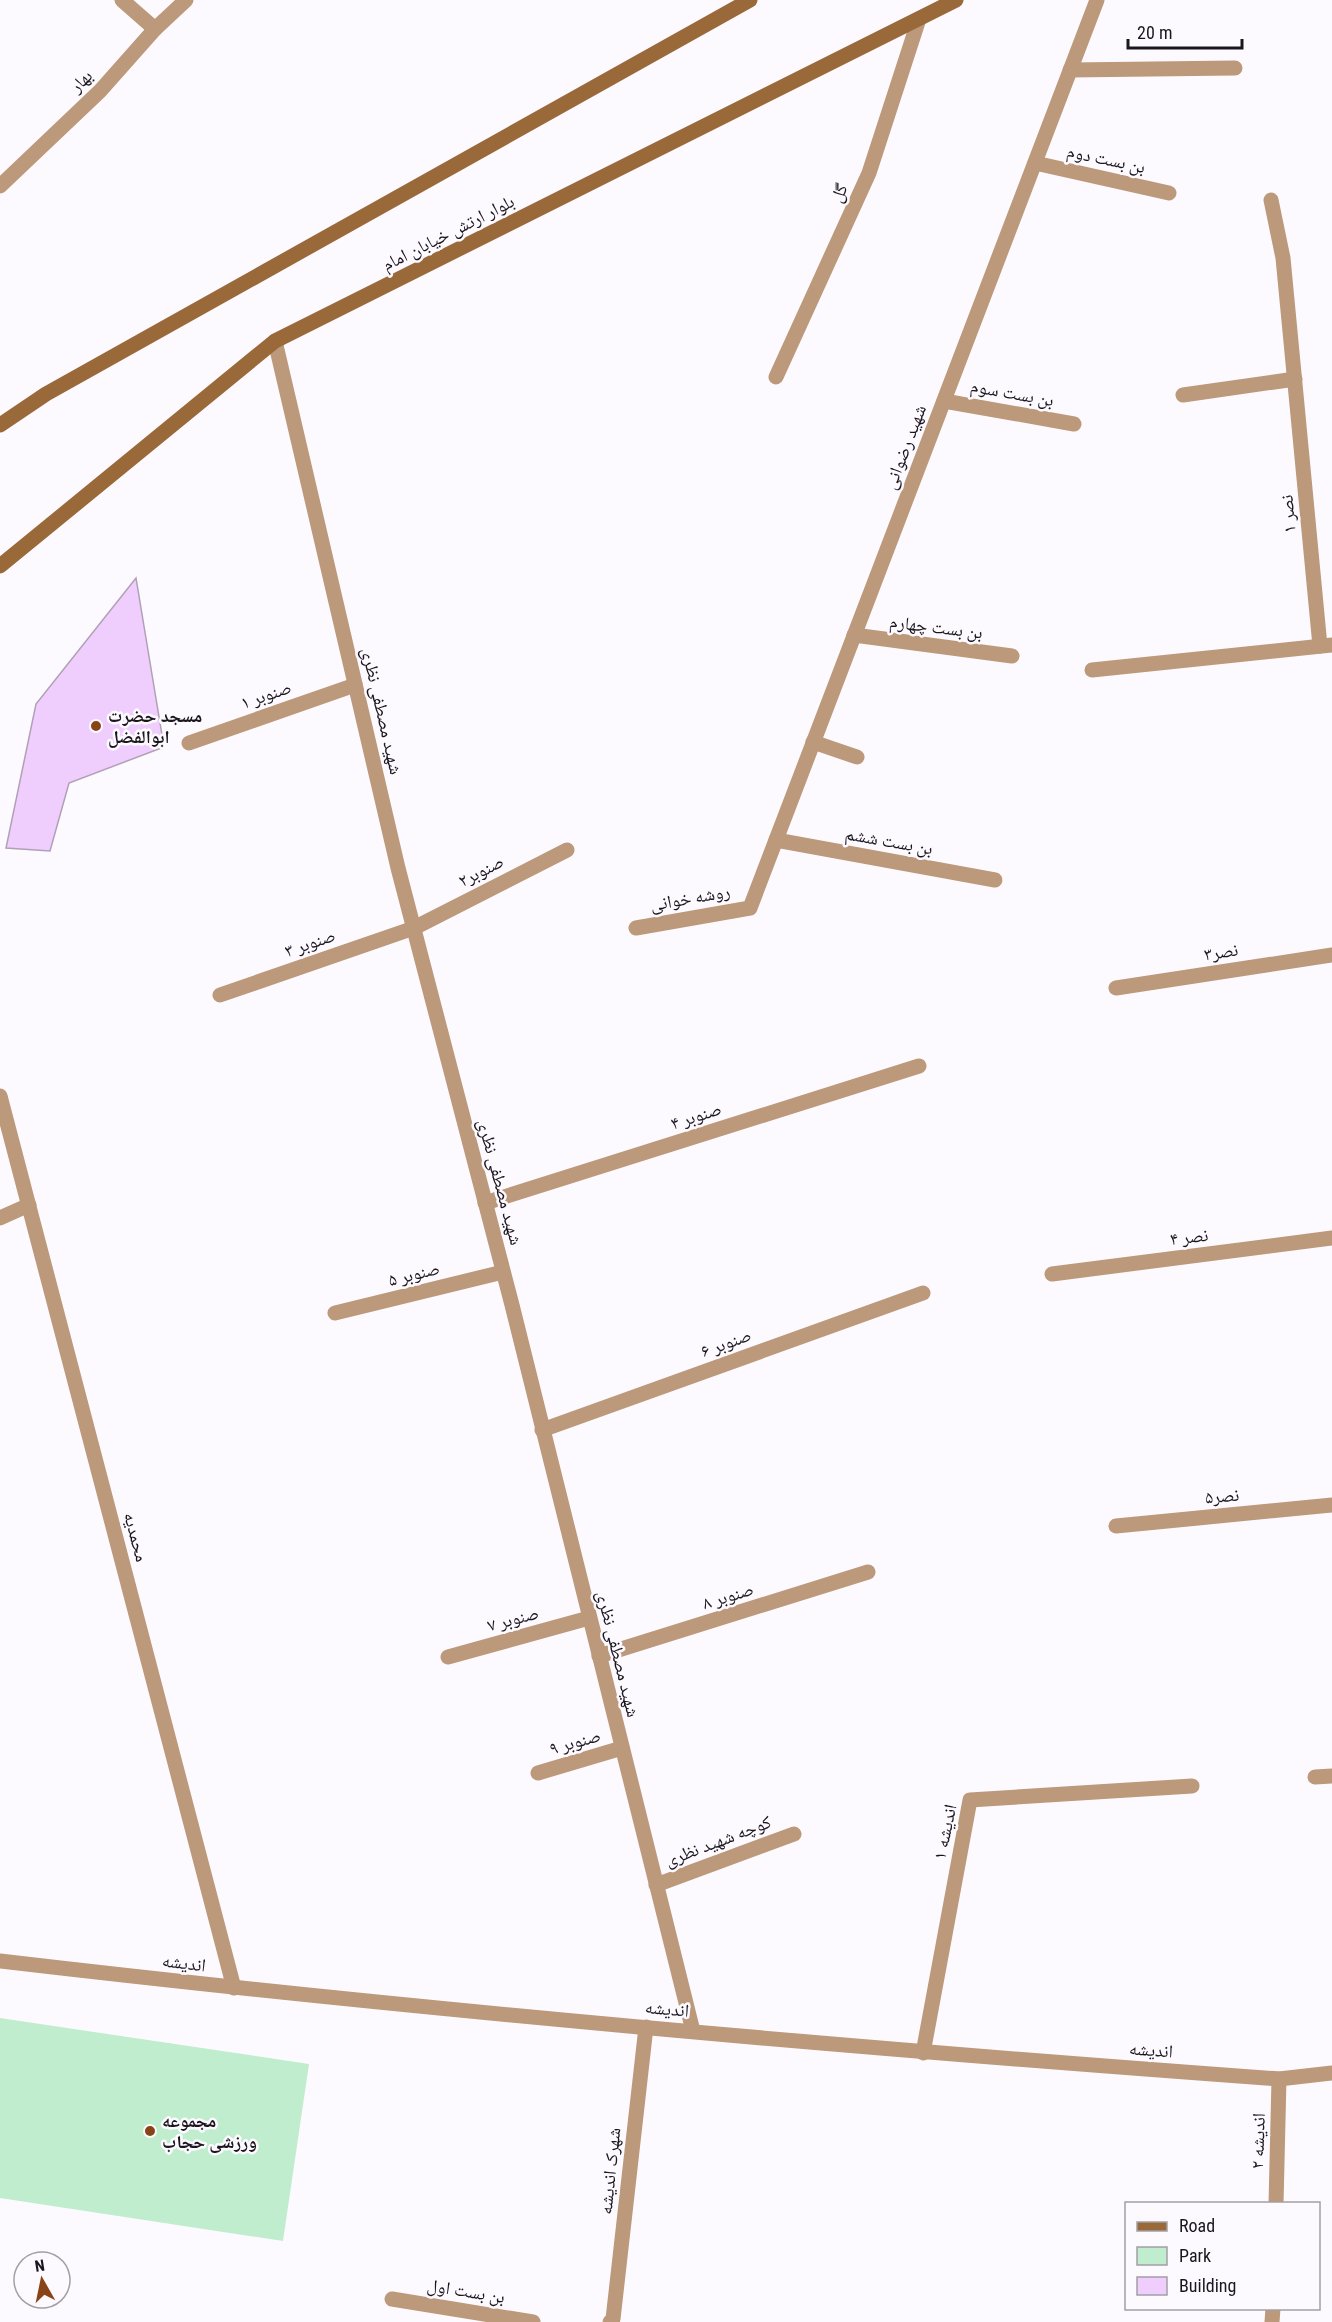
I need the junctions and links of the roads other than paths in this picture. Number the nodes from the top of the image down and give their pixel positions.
1 (122, 0) edge
2 (186, 0) edge
3 (750, 0) edge
4 (956, 0) edge
5 (1097, 0) edge
6 (919, 19) junction
7 (155, 29) junction
8 (1235, 68) dead end
9 (1070, 70) junction
10 (1035, 163) junction
11 (0, 186) edge
12 (1169, 193) dead end
13 (1271, 200) dead end
14 (275, 341) junction
15 (776, 377) dead end
16 (1295, 380) junction
17 (1183, 395) dead end
18 (944, 401) junction
19 (1074, 424) dead end
20 (0, 425) edge
21 (0, 566) edge
22 (854, 635) junction
23 (1326, 645) edge
24 (1012, 656) dead end
25 (1092, 670) dead end
26 (355, 685) junction
27 (813, 742) junction
28 (189, 743) dead end
29 (856, 758) dead end
30 (776, 840) junction
31 (567, 850) dead end
32 (995, 880) dead end
33 (750, 908) joint
34 (414, 928) junction
35 (636, 928) dead end
36 (1332, 955) edge
37 (1116, 988) dead end
38 (220, 995) dead end
39 (919, 1066) dead end
40 (0, 1096) edge
41 (485, 1203) junction
42 (28, 1205) junction
43 (0, 1218) edge
44 (1332, 1238) edge
45 (503, 1272) junction
46 (1052, 1274) dead end
47 (923, 1293) dead end
48 (334, 1313) dead end
49 (542, 1430) junction
50 (1332, 1505) edge
51 (1116, 1526) dead end
52 (868, 1572) dead end
53 (590, 1618) junction
54 (599, 1656) junction
55 (448, 1657) dead end
56 (622, 1749) junction
57 (538, 1773) dead end
58 (1332, 1776) edge
59 (1316, 1777) dead end
60 (1192, 1786) dead end
61 (794, 1834) dead end
62 (656, 1885) junction
63 (0, 1961) edge
64 (234, 1988) junction
65 (646, 2027) junction
66 (693, 2031) junction
67 (923, 2053) junction
68 (1332, 2073) edge
69 (1279, 2079) junction
70 (1276, 2202) edge
71 (392, 2300) dead end
72 (614, 2321) edge
73 (533, 2322) edge

1 - 7 street
2 - 7 street, بهار
3 - 20 main road
4 - 6 main road, بلوار ارتش خیابان امام
5 - 9 street, شهید رضوانی
6 - 14 main road, بلوار ارتش خیابان امام
6 - 15 street, گل
7 - 11 street, بهار
8 - 9 street
9 - 10 street, شهید رضوانی
10 - 12 street, بن بست دوم
10 - 18 street, شهید رضوانی
13 - 16 street, نصر ۱
14 - 21 main road, بلوار ارتش خیابان امام
14 - 26 street, شهید مصطفی نظری
16 - 17 street
16 - 23 street, نصر ۱
18 - 19 street, بن بست سوم
18 - 22 street, شهید رضوانی
22 - 24 street, بن بست چهارم
22 - 27 street, شهید رضوانی
23 - 25 street, نصر ۱
26 - 28 street, صنوبر ۱
26 - 34 street, شهید مصطفی نظری
27 - 29 street
27 - 30 street, شهید رضوانی
30 - 32 street, بن بست ششم
30 - 33 street, شهید رضوانی
31 - 34 street, صنوبر۲
33 - 35 street, روشه خوانی
34 - 38 street, صنوبر ۳
34 - 41 street, شهید مصطفی نظری
36 - 37 street, نصر۳
39 - 41 street, صنوبر ۴
40 - 42 street, محمدیه
41 - 45 street, شهید مصطفی نظری
42 - 43 street
42 - 64 street, محمدیه
44 - 46 street, نصر ۴
45 - 48 street, صنوبر ۵
45 - 49 street, شهید مصطفی نظری
47 - 49 street, صنوبر ۶
49 - 53 street, شهید مصطفی نظری
50 - 51 street, نصر۵
52 - 54 street, صنوبر ۸
53 - 54 street, شهید مصطفی نظری
53 - 55 street, صنوبر ۷
54 - 56 street, شهید مصطفی نظری
56 - 57 street, صنوبر ۹
56 - 62 street, شهید مصطفی نظری
58 - 59 street
60 - 67 street, اندیشه ۱
61 - 62 street, کوچه شهید نظری
62 - 66 street, شهید مصطفی نظری
63 - 64 street, اندیشه
64 - 65 street, اندیشه
65 - 66 street, اندیشه
65 - 72 street, شهرک اندیشه
66 - 67 street, اندیشه
67 - 69 street, اندیشه
68 - 69 street, اندیشه
69 - 70 street, اندیشه ۲
71 - 73 street, بن بست اول

